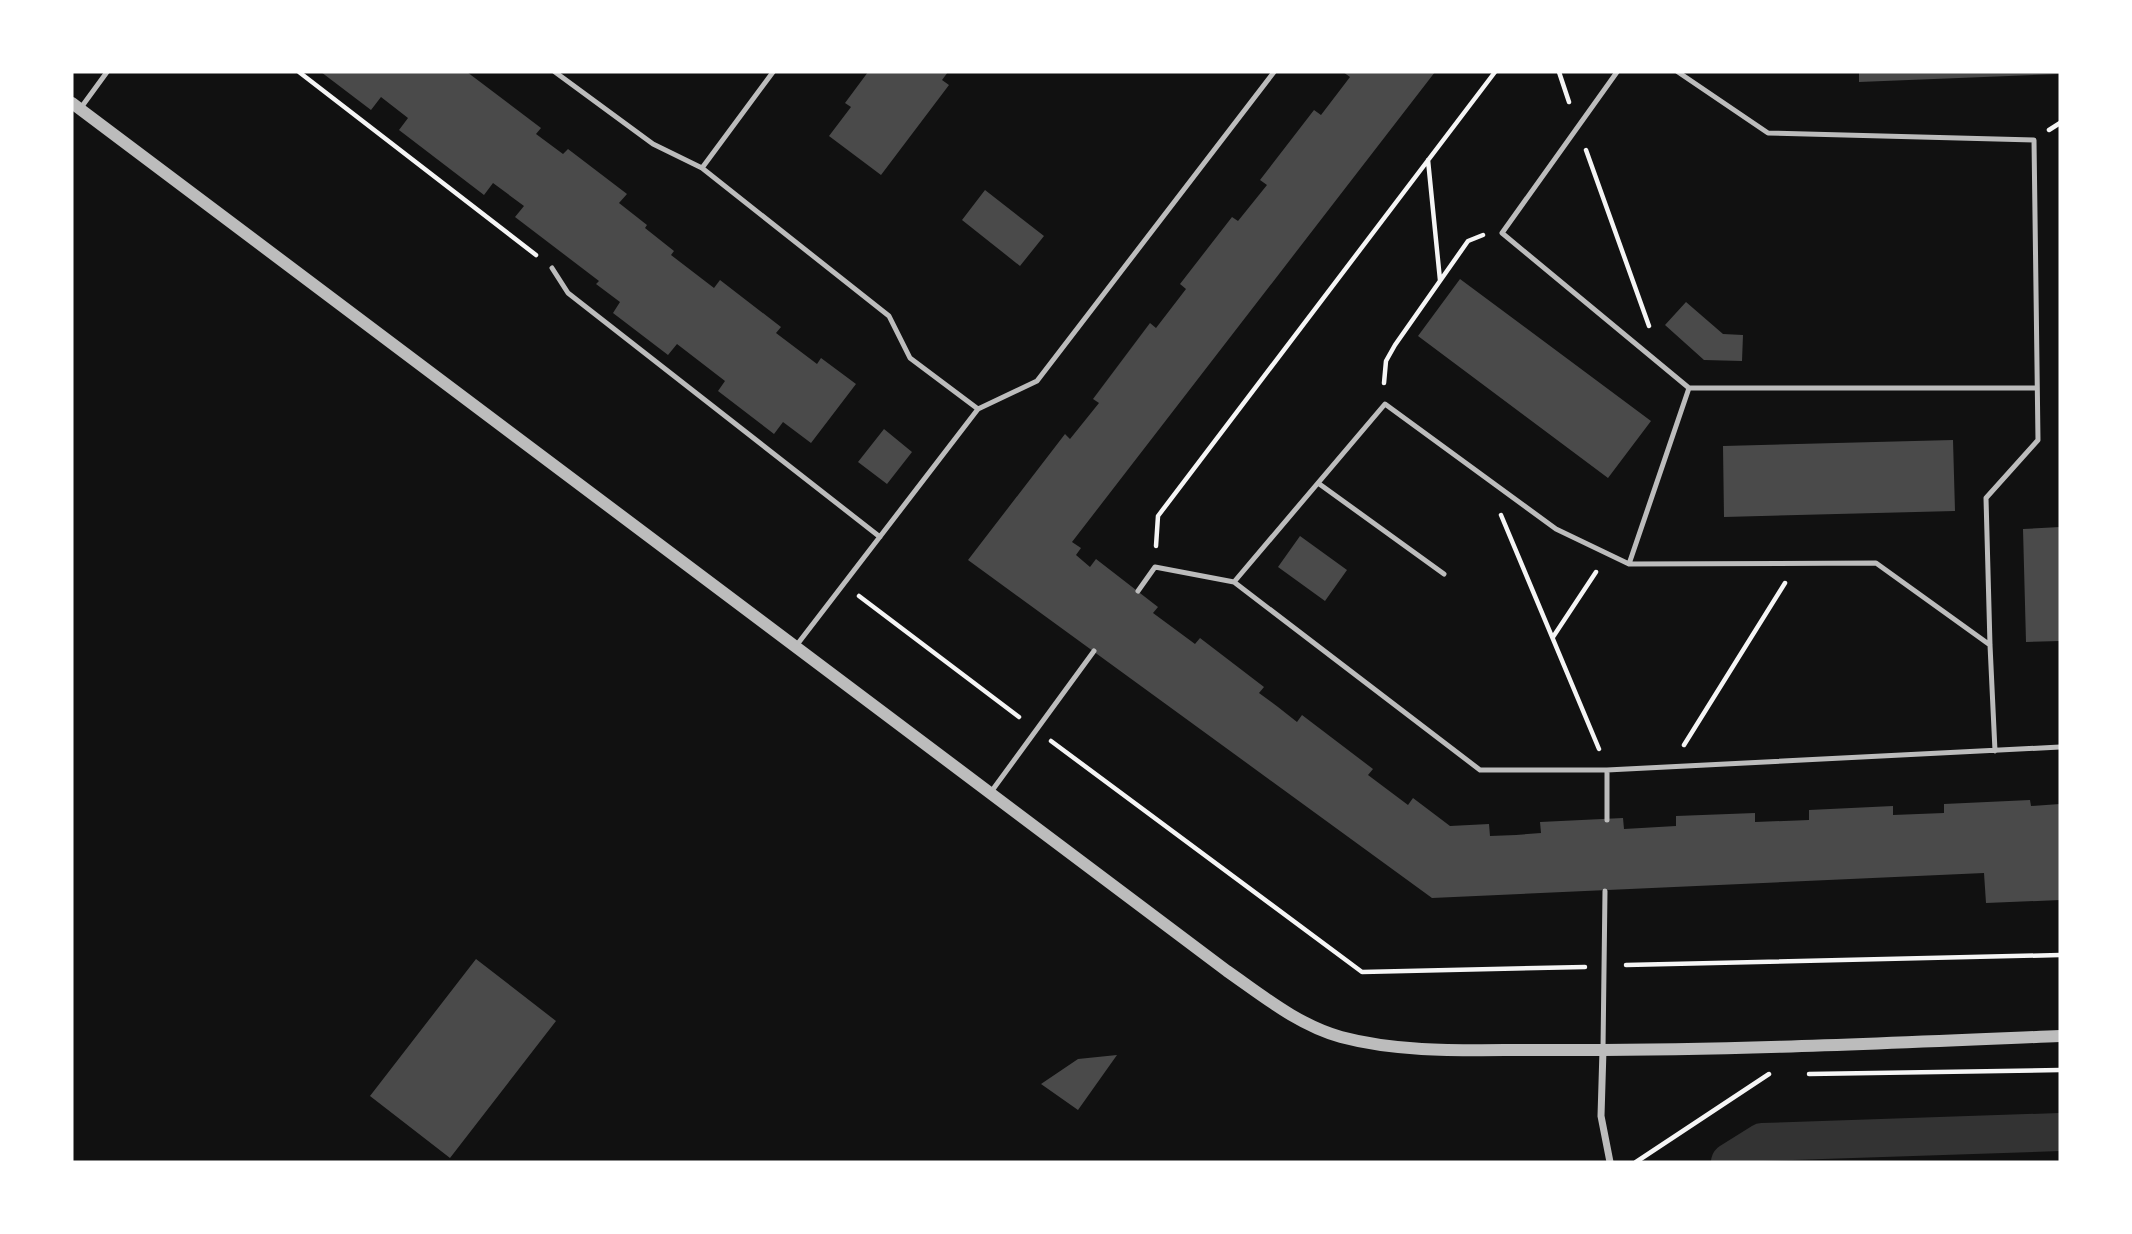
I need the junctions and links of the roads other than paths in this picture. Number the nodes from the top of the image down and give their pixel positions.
1 (107, 72) edge
2 (555, 72) edge
3 (774, 72) edge
4 (1274, 72) edge
5 (1617, 72) edge
6 (1678, 72) edge
7 (76, 106) edge
8 (702, 168) junction
9 (552, 268) road end
10 (1689, 388) junction
11 (2037, 388) junction
12 (978, 409) junction
13 (1318, 484) junction
14 (880, 537) junction
15 (1629, 564) junction
16 (1444, 574) dead end
17 (1234, 583) junction
18 (1138, 591) dead end
19 (1990, 645) junction
20 (796, 646) junction
21 (1094, 652) dead end
22 (2060, 747) edge
23 (1995, 751) junction
24 (1607, 770) junction
25 (991, 792) junction
26 (1606, 820) dead end
27 (1605, 891) dead end
28 (2060, 1037) edge
29 (1603, 1050) junction
30 (1610, 1162) edge

1 - 7 lane
2 - 8 lane
3 - 8 lane
4 - 12 lane
5 - 10 lane
6 - 11 lane
7 - 20 street
8 - 12 lane
9 - 14 lane
10 - 11 lane
10 - 15 lane
11 - 19 lane
12 - 14 lane
13 - 15 lane
13 - 16 lane
13 - 17 lane
14 - 20 lane
15 - 19 lane
17 - 18 lane
17 - 24 lane
19 - 23 lane
20 - 25 street
21 - 25 lane
22 - 23 lane
23 - 24 lane
24 - 26 lane
25 - 29 street
27 - 29 lane
28 - 29 street
29 - 30 street

